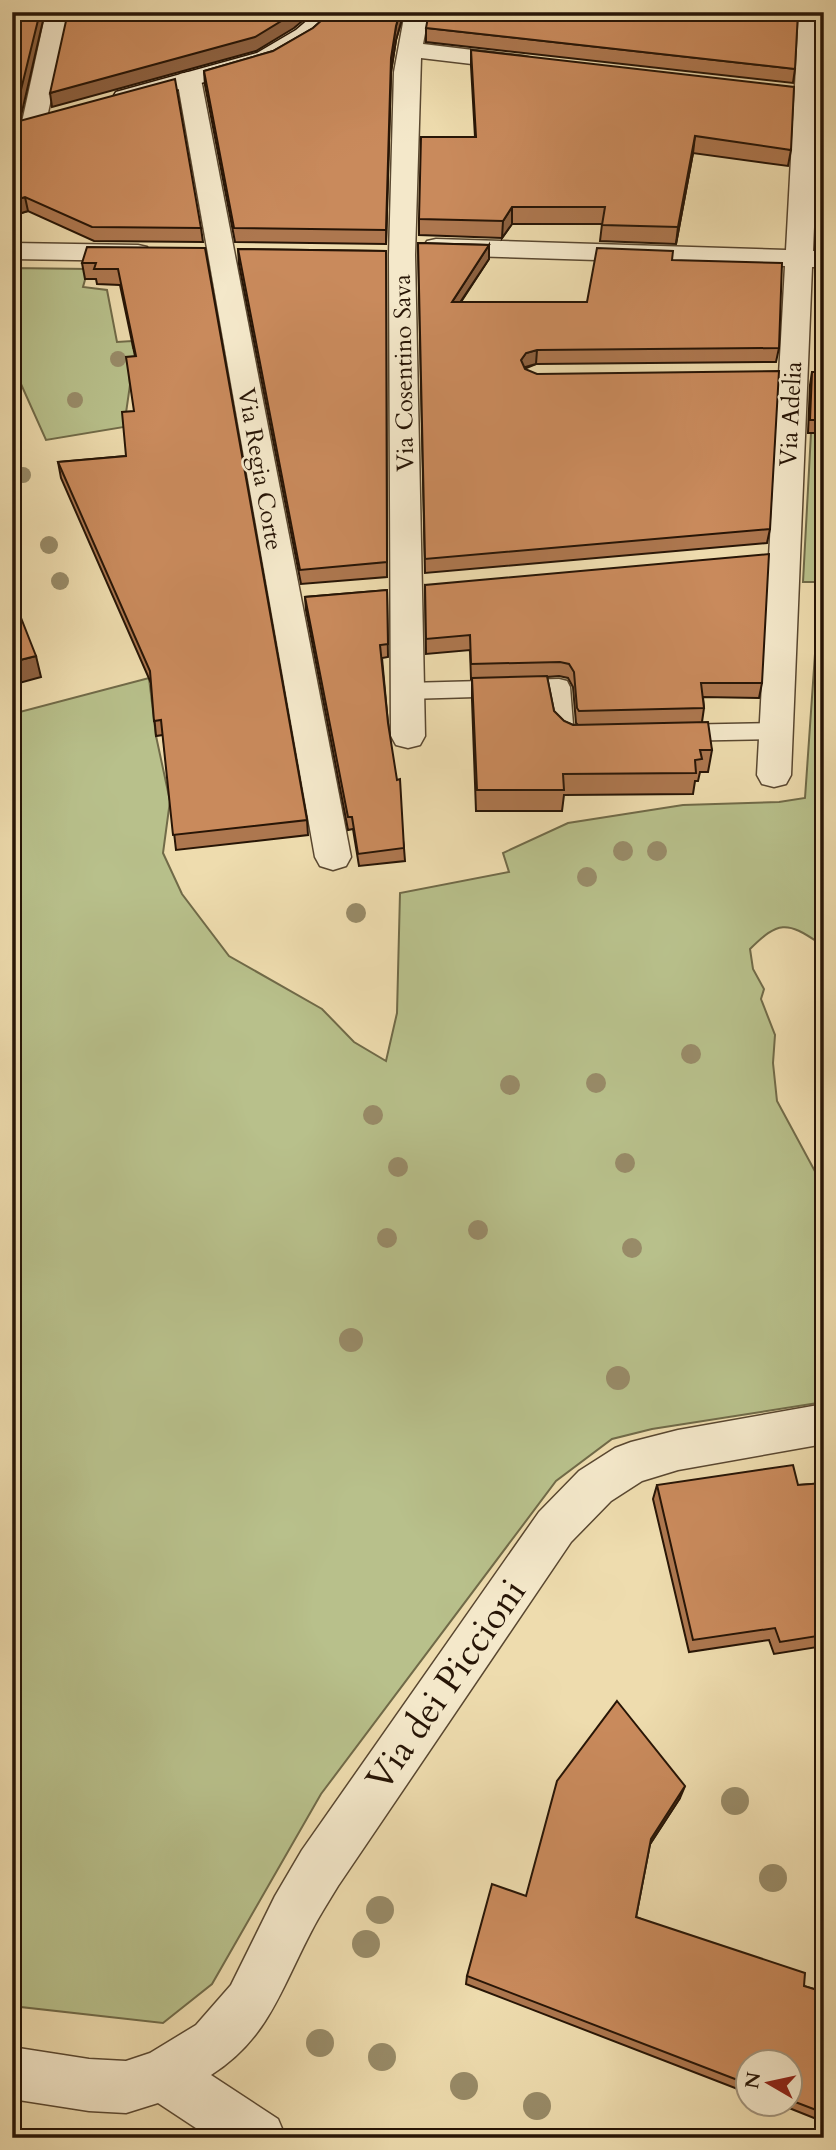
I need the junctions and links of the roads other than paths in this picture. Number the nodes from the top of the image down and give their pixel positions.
1 (58, 12) edge
2 (331, 12) edge
3 (417, 12) edge
4 (811, 12) edge
5 (410, 50) junction
6 (547, 66) edge
7 (189, 79) junction
8 (803, 94) edge
9 (98, 104) edge
10 (60, 115) edge
11 (23, 126) edge
12 (12, 251) edge
13 (394, 252) junction
14 (165, 254) edge
15 (811, 258) edge
16 (780, 373) junction
17 (824, 373) edge
18 (407, 691) junction
19 (776, 731) junction
20 (652, 734) edge
21 (612, 735) edge
22 (408, 736) dead end
23 (774, 775) dead end
24 (333, 857) dead end
25 (824, 1424) edge
26 (12, 2073) edge
27 (163, 2075) junction
28 (259, 2138) edge

1 - 11 street
2 - 7 street
3 - 5 street, Via Cosentino Sava
4 - 8 street, Via Adelia
5 - 6 street
5 - 13 street, Via Cosentino Sava
7 - 9 street
7 - 24 street, Via Regia Corte
8 - 15 street, Via Adelia
10 - 11 street
12 - 14 street
13 - 15 street
13 - 18 street, Via Cosentino Sava
15 - 16 street, Via Adelia
16 - 17 street
16 - 19 street, Via Adelia
18 - 21 lane
18 - 22 street, Via Cosentino Sava
19 - 20 lane
19 - 23 street, Via Adelia
25 - 27 street, Via dei Piccioni
26 - 27 street, Via dei Piccioni
27 - 28 street

